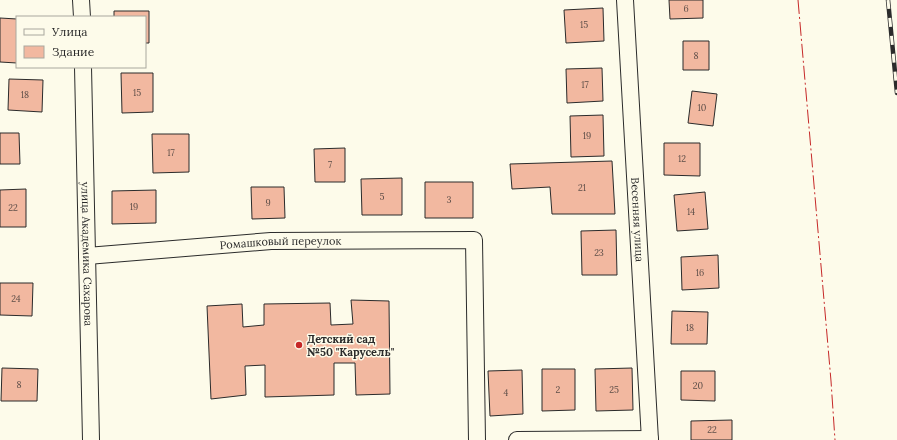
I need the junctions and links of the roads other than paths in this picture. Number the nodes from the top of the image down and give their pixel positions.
1 (81, 0) edge
2 (625, 0) edge
3 (82, 16) edge
4 (83, 68) edge
5 (87, 256) junction
6 (650, 439) edge
7 (91, 440) edge
8 (477, 440) edge
9 (517, 440) edge

1 - 3 street
2 - 6 street, Весенняя улица
4 - 5 street, улица Академика Сахарова
5 - 7 street, улица Академика Сахарова
5 - 8 street, Ромашковый переулок
6 - 9 street

